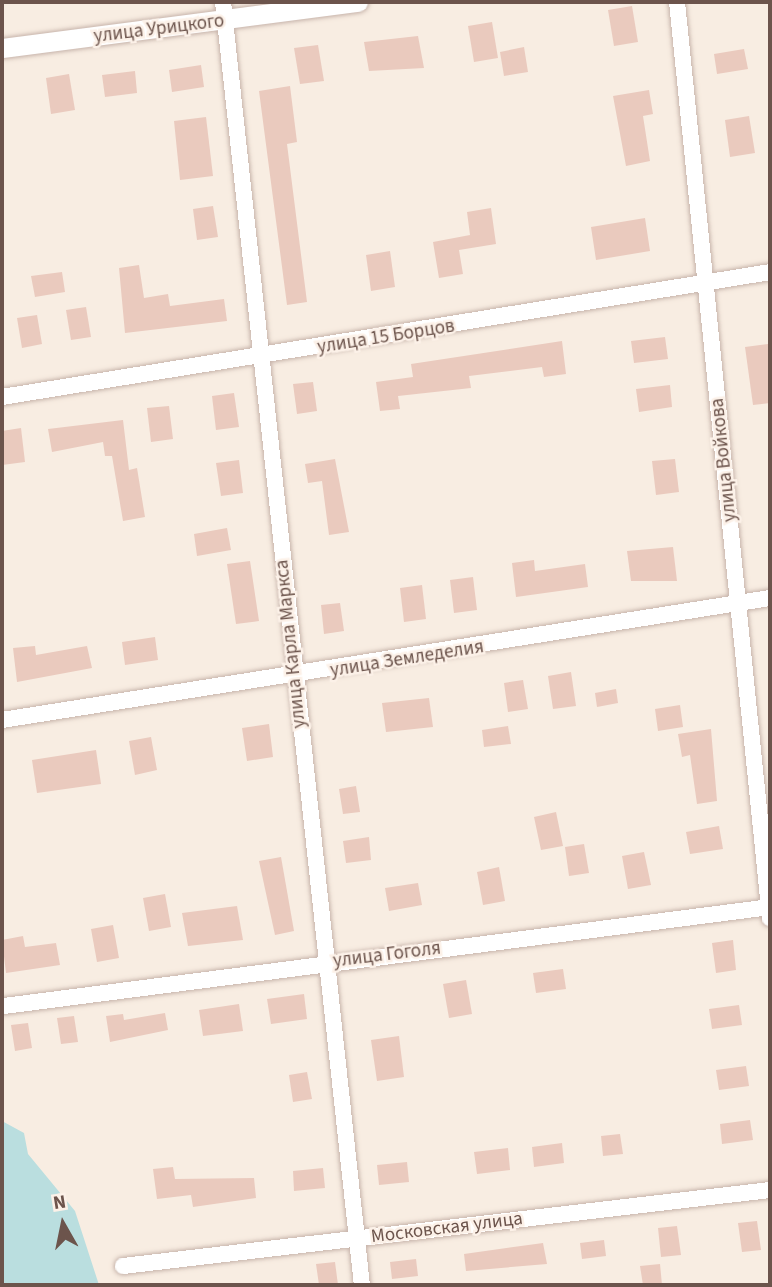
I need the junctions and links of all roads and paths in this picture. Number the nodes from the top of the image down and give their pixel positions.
1 (358, 2) edge
2 (677, 2) edge
3 (224, 11) edge
4 (2, 48) edge
5 (770, 272) edge
6 (706, 285) junction
7 (259, 358) junction
8 (2, 397) edge
9 (770, 598) edge
10 (738, 604) junction
11 (295, 678) junction
12 (2, 720) edge
13 (770, 911) edge
14 (327, 963) junction
15 (4, 1006) dead end
16 (770, 1190) edge
17 (358, 1239) junction
18 (123, 1266) dead end
19 (362, 1285) edge

1 - 3 street, улица Урицкого
2 - 6 street, улица Войкова
3 - 4 street, улица Урицкого
3 - 7 street, улица Карла Маркса
5 - 6 street, улица 15 Борцов
6 - 7 street, улица 15 Борцов
6 - 10 street, улица Войкова
7 - 8 street, улица 15 Борцов
7 - 11 street, улица Карла Маркса
9 - 10 street, улица Земледелия
10 - 11 street, улица Земледелия
10 - 13 street, улица Войкова
11 - 12 street, улица Земледелия
11 - 14 street, улица Карла Маркса
13 - 14 street, улица Гоголя
14 - 15 street, улица Гоголя
14 - 17 street, улица Карла Маркса
16 - 17 street, Московская улица
17 - 18 street, Московская улица
17 - 19 street, улица Карла Маркса

